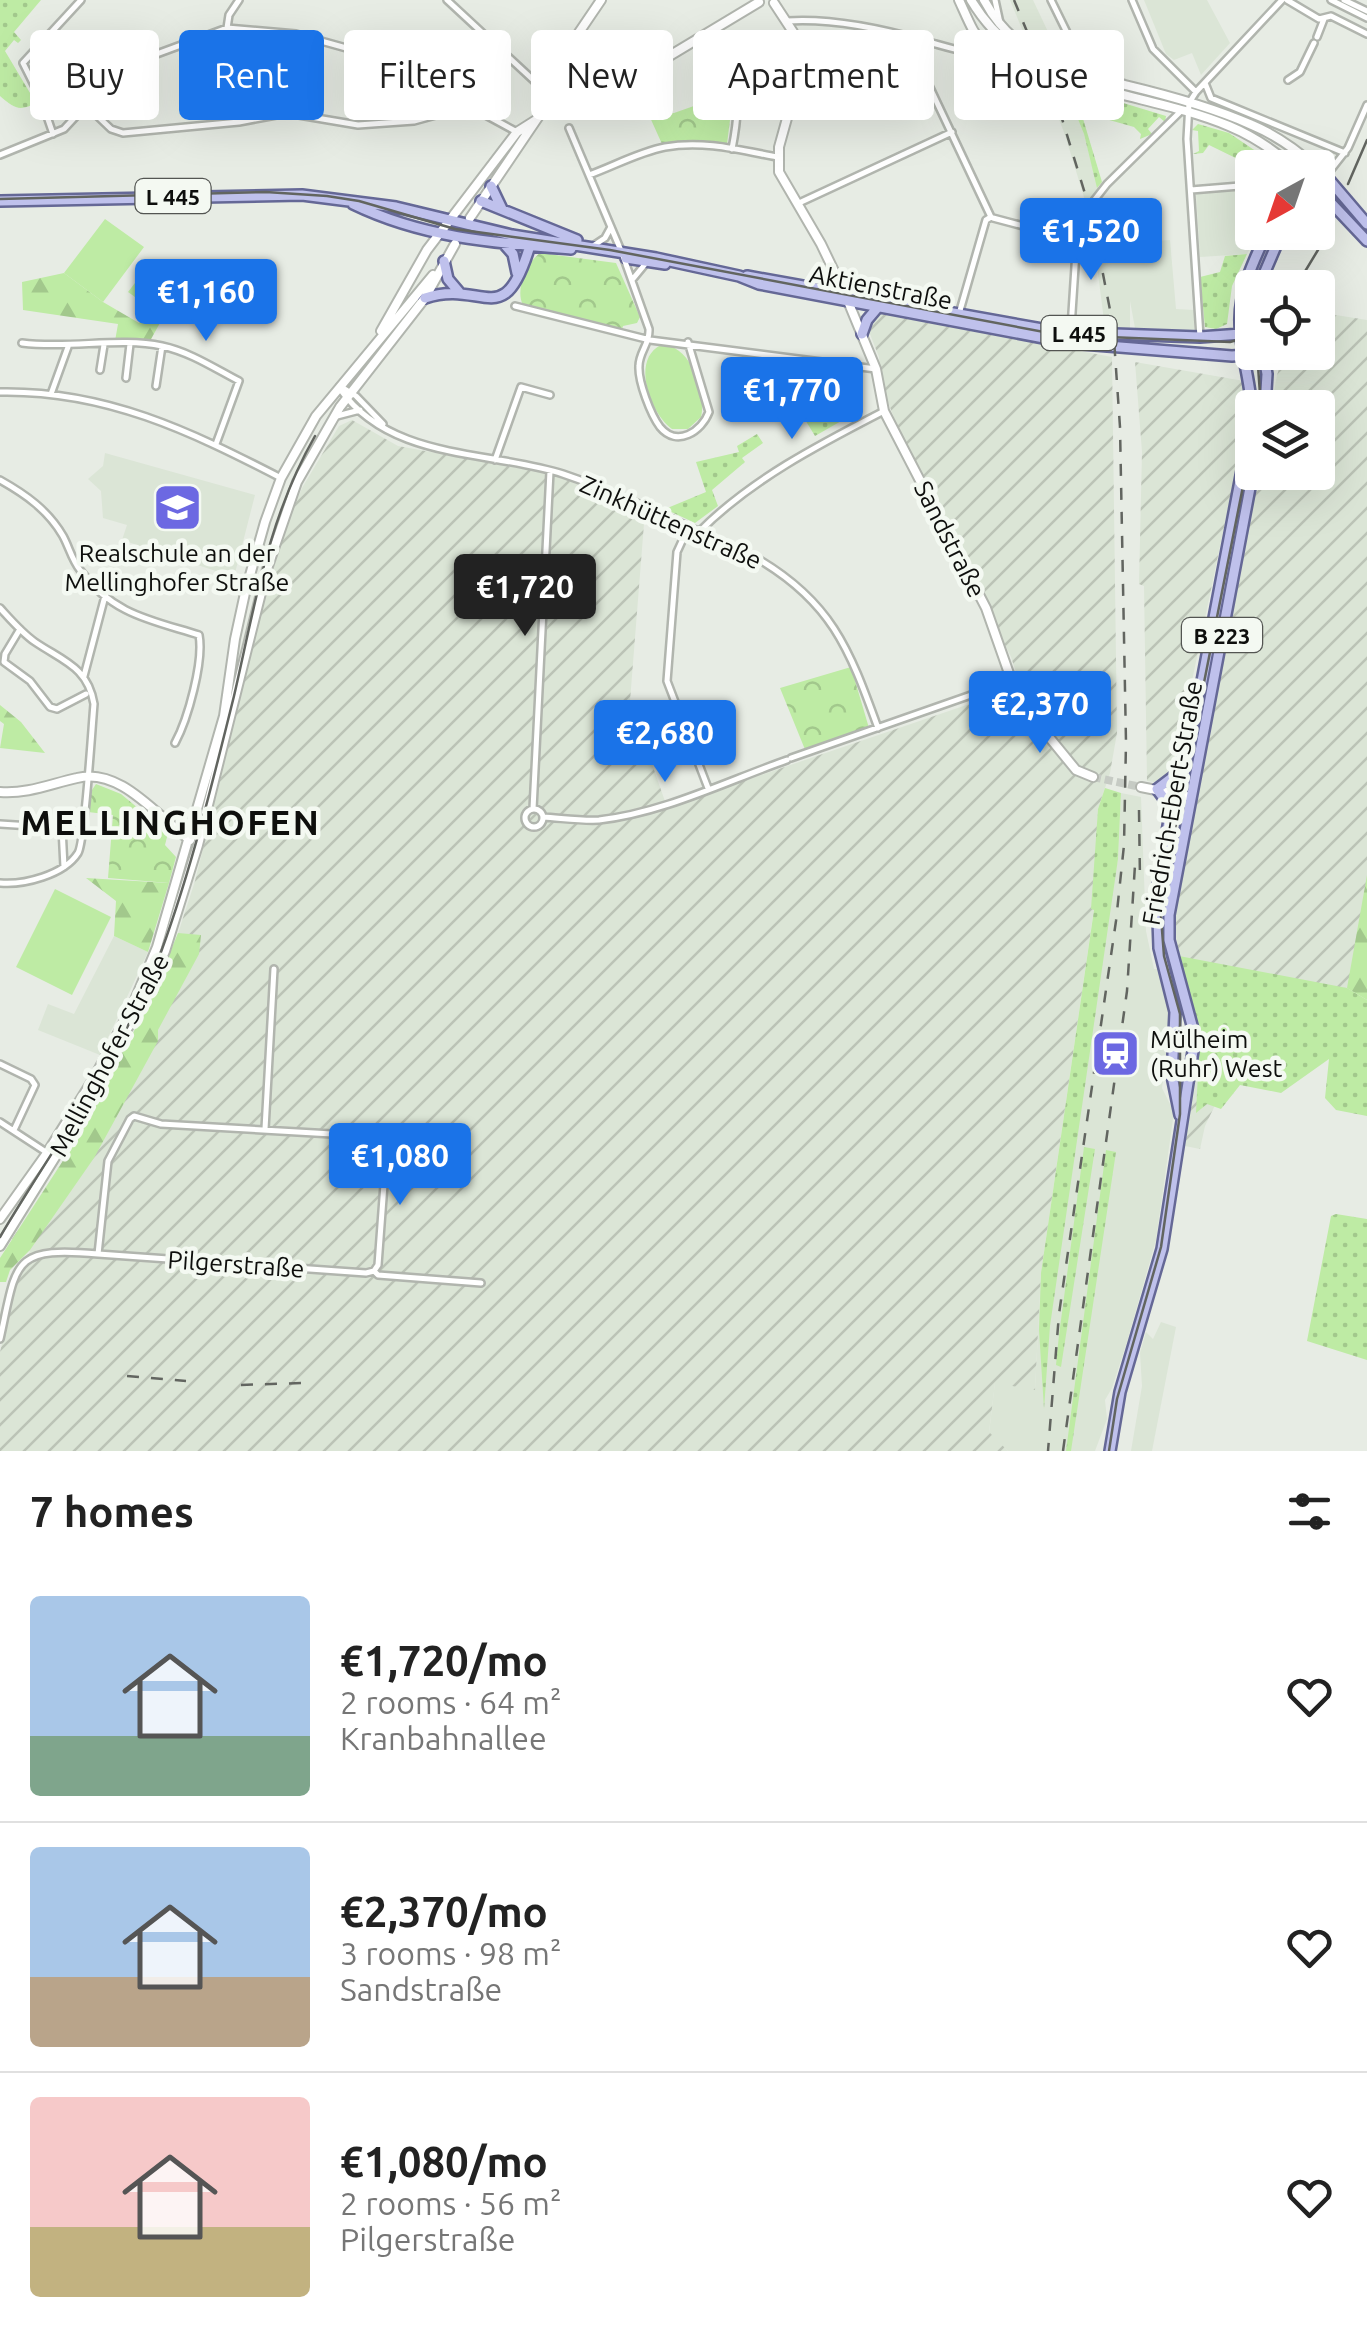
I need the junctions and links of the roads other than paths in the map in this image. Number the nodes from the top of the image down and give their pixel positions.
1 (82, 0) edge
2 (239, 0) edge
3 (447, 0) edge
4 (601, 0) edge
5 (959, 0) edge
6 (972, 0) edge
7 (984, 0) edge
8 (995, 0) edge
9 (1132, 0) edge
10 (1284, 0) edge
11 (1331, 0) edge
12 (1344, 0) edge
13 (759, 1) edge
14 (1054, 1) edge
15 (775, 2) edge
16 (1367, 14) edge
17 (1324, 19) junction
18 (787, 21) junction
19 (970, 25) junction
20 (1001, 26) junction
21 (227, 28) junction
22 (581, 30) edge
23 (790, 30) edge
24 (866, 30) edge
25 (971, 30) edge
26 (973, 30) edge
27 (994, 30) edge
28 (1006, 30) edge
29 (1067, 30) edge
30 (1367, 34) edge
31 (344, 47) edge
32 (159, 52) edge
33 (673, 54) edge
34 (531, 74) edge
35 (1288, 80) dead end
36 (1204, 83) junction
37 (1124, 86) edge
38 (1196, 92) junction
39 (1124, 95) edge
40 (934, 97) edge
41 (1189, 103) junction
42 (1367, 105) edge
43 (1186, 112) junction
44 (75, 120) edge
45 (102, 120) edge
46 (414, 120) edge
47 (496, 120) edge
48 (536, 120) joint
49 (735, 120) edge
50 (785, 120) edge
51 (569, 128) dead end
52 (1291, 130) junction
53 (517, 132) junction
54 (952, 132) junction
55 (53, 134) junction
56 (732, 149) junction
57 (1273, 150) edge
58 (1295, 150) edge
59 (1297, 150) edge
60 (1345, 152) junction
61 (0, 155) edge
62 (777, 157) junction
63 (1335, 160) edge
64 (589, 176) junction
65 (491, 186) junction
66 (1235, 186) edge
67 (1191, 190) junction
68 (1335, 190) edge
69 (346, 200) junction
70 (0, 201) edge
71 (481, 201) junction
72 (796, 204) junction
73 (1335, 208) edge
74 (1337, 210) joint
75 (504, 211) junction
76 (991, 217) junction
77 (470, 218) dead end
78 (449, 221) junction
79 (1078, 221) junction
80 (1367, 224) edge
81 (611, 227) junction
82 (1026, 228) junction
83 (417, 229) junction
84 (438, 235) junction
85 (1076, 240) junction
86 (1367, 241) edge
87 (531, 242) junction
88 (455, 244) dead end
89 (505, 244) junction
90 (593, 246) junction
91 (427, 250) junction
92 (622, 254) junction
93 (444, 262) junction
94 (648, 262) junction
95 (678, 264) junction
96 (739, 276) junction
97 (517, 277) junction
98 (632, 280) junction
99 (843, 291) junction
100 (461, 294) junction
101 (425, 298) junction
102 (848, 302) junction
103 (515, 306) dead end
104 (878, 307) junction
105 (958, 318) junction
106 (862, 334) junction
107 (1235, 334) edge
108 (1200, 337) junction
109 (1070, 338) junction
110 (650, 340) junction
111 (22, 342) dead end
112 (688, 342) junction
113 (130, 344) junction
114 (374, 344) junction
115 (104, 345) junction
116 (162, 346) junction
117 (69, 347) junction
118 (1235, 352) edge
119 (1192, 354) junction
120 (876, 369) junction
121 (100, 370) dead end
122 (1250, 370) edge
123 (126, 378) dead end
124 (156, 386) dead end
125 (340, 387) junction
126 (0, 392) edge
127 (51, 394) junction
128 (550, 395) dead end
129 (331, 396) junction
130 (349, 396) junction
131 (360, 410) junction
132 (884, 411) junction
133 (336, 414) junction
134 (388, 430) junction
135 (216, 444) junction
136 (494, 460) junction
137 (550, 471) junction
138 (281, 478) junction
139 (0, 480) edge
140 (1250, 490) edge
141 (688, 528) junction
142 (701, 530) junction
143 (105, 596) junction
144 (0, 608) edge
145 (20, 629) junction
146 (84, 676) junction
147 (230, 676) junction
148 (240, 680) junction
149 (1012, 681) junction
150 (990, 690) junction
151 (86, 694) dead end
152 (1018, 698) junction
153 (878, 728) junction
154 (176, 743) dead end
155 (1180, 770) junction
156 (87, 776) junction
157 (1094, 777) tunnel mouth
158 (1142, 787) tunnel mouth
159 (708, 788) junction
160 (1157, 789) junction
161 (0, 792) edge
162 (1175, 793) junction
163 (1191, 796) junction
164 (1171, 808) junction
165 (534, 809) junction
166 (543, 817) junction
167 (0, 824) edge
168 (188, 839) junction
169 (198, 844) junction
170 (64, 867) junction
171 (2, 884) edge
172 (0, 896) edge
173 (274, 969) dead end
174 (0, 1064) edge
175 (1181, 1117) junction
176 (0, 1122) edge
177 (265, 1129) junction
178 (14, 1130) junction
179 (52, 1156) junction
180 (0, 1219) edge
181 (0, 1246) edge
182 (98, 1254) junction
183 (374, 1272) junction
184 (481, 1283) dead end
185 (0, 1339) edge
186 (1110, 1451) edge

1 - 55 street
2 - 21 street
3 - 34 street
4 - 22 main road
5 - 19 main road
6 - 27 main road
7 - 20 main road
8 - 20 street
9 - 38 street
10 - 17 street
10 - 36 street
11 - 16 street
12 - 16 street
13 - 15 main road
13 - 33 main road
14 - 29 street
15 - 18 main road
17 - 30 street
17 - 35 street
18 - 23 main road
18 - 24 street
19 - 25 street
19 - 26 main road
20 - 28 main road
21 - 31 street
21 - 32 street
36 - 38 street
36 - 52 street
37 - 41 main road
38 - 41 street
39 - 43 main road
40 - 54 street
41 - 43 street
41 - 58 main road
42 - 60 street
43 - 57 main road
43 - 67 street
43 - 79 street
44 - 55 street
45 - 46 street
47 - 53 street
48 - 53 main road
48 - 65 main road
49 - 56 street
50 - 62 main road
51 - 64 street
52 - 59 street
52 - 60 street
53 - 78 main road
54 - 72 street
54 - 76 street
55 - 61 street
56 - 62 street
56 - 64 street
60 - 63 street
62 - 72 main road, Sandstraße
64 - 81 street
65 - 71 main road
65 - 75 main road
66 - 67 street
67 - 108 street
68 - 80 main road
69 - 70 main road, Aktienstraße / L 445
69 - 78 main road, Aktienstraße / L 445
69 - 83 main road, Aktienstraße / L 445
71 - 75 main road
71 - 77 main road
72 - 99 main road, Sandstraße
73 - 74 main road
74 - 86 main road
75 - 90 main road
76 - 82 street
76 - 105 street
78 - 84 main road
78 - 87 main road, Aktienstraße / L 445
79 - 82 street
79 - 85 street
81 - 90 street
81 - 92 street
82 - 85 street
83 - 84 main road, Aktienstraße / L 445
83 - 91 main road
84 - 89 main road, Aktienstraße / L 445
84 - 91 main road
85 - 109 street
87 - 89 main road, Aktienstraße / L 445
87 - 90 main road, Aktienstraße / L 445
87 - 92 main road, Aktienstraße / L 445
87 - 97 main road
88 - 93 main road
89 - 97 main road
90 - 92 main road, Aktienstraße / L 445
91 - 114 main road
92 - 94 main road, Aktienstraße / L 445
92 - 95 main road, Aktienstraße / L 445
92 - 98 street
93 - 100 main road
93 - 101 main road, Mellinghofer Straße
93 - 114 main road, Mellinghofer Straße
94 - 95 main road, Aktienstraße / L 445
94 - 98 street
95 - 96 main road, Aktienstraße / L 445
96 - 99 main road, Aktienstraße / L 445
96 - 102 main road, Aktienstraße / L 445
97 - 100 main road
98 - 110 street
99 - 102 main road, Sandstraße
99 - 105 main road, Aktienstraße / L 445
100 - 101 main road
101 - 130 main road, Mellinghofer Straße
102 - 104 main road, Aktienstraße / L 445
102 - 106 main road, Sandstraße
103 - 110 street
104 - 105 main road, Aktienstraße / L 445
104 - 106 main road
105 - 109 main road, Aktienstraße / L 445
106 - 120 main road, Sandstraße
107 - 108 main road, Aktienstraße / L 445
108 - 109 main road, Aktienstraße / L 445
108 - 119 main road
109 - 119 main road, Aktienstraße / L 445
110 - 112 street
110 - 112 street
111 - 117 street
112 - 120 street
113 - 115 street
113 - 116 street
113 - 123 street
114 - 125 main road, Mellinghofer Straße
115 - 117 street
115 - 121 street
116 - 124 street
116 - 135 street
117 - 127 street
118 - 119 main road, Aktienstraße / L 445
120 - 132 main road, Sandstraße
122 - 155 main road, Friedrich-Ebert-Straße / B 223
125 - 129 main road, Mellinghofer Straße
125 - 130 street, Zinkhüttenstraße
126 - 127 street
127 - 135 street
128 - 136 street
129 - 133 main road
129 - 138 main road, Mellinghofer Straße
130 - 131 street, Zinkhüttenstraße
130 - 133 main road, Mellinghofer Straße
130 - 134 street, Zinkhüttenstraße
131 - 133 street
131 - 134 street, Zinkhüttenstraße
132 - 142 street
132 - 149 main road, Sandstraße
133 - 148 main road, Mellinghofer Straße
134 - 136 street, Zinkhüttenstraße
135 - 138 street
136 - 137 street, Zinkhüttenstraße
137 - 141 street, Zinkhüttenstraße
137 - 165 street
138 - 147 main road, Mellinghofer Straße
139 - 143 street
140 - 163 main road, Friedrich-Ebert-Straße / B 223
141 - 142 street, Zinkhüttenstraße
141 - 159 street
142 - 153 street, Zinkhüttenstraße
143 - 146 street
143 - 154 street
144 - 145 street
145 - 146 street
145 - 151 street
146 - 156 street
147 - 148 main road
147 - 168 main road, Mellinghofer Straße
148 - 169 main road, Mellinghofer Straße
149 - 150 street
149 - 152 main road, Sandstraße
150 - 152 street
150 - 153 street
152 - 157 main road, Sandstraße
153 - 159 street
155 - 160 main road
155 - 162 main road, Friedrich-Ebert-Straße / B 223
156 - 161 main road
156 - 168 main road
156 - 170 street
158 - 160 main road
159 - 166 street
160 - 162 main road
160 - 164 main road
162 - 163 main road
162 - 164 main road, Friedrich-Ebert-Straße / B 223
163 - 175 main road, Friedrich-Ebert-Straße / B 223
164 - 175 main road, Friedrich-Ebert-Straße / B 223
165 - 166 street
165 - 166 street
167 - 170 street
168 - 169 main road
168 - 179 main road, Mellinghofer Straße
169 - 179 main road, Mellinghofer Straße
170 - 171 street
171 - 172 street
173 - 177 street
174 - 178 street
175 - 186 main road
176 - 178 street
177 - 182 street
177 - 183 street
178 - 179 street
179 - 180 main road, Mellinghofer Straße
179 - 181 main road, Mellinghofer Straße
182 - 183 street, Pilgerstraße
182 - 185 street, Pilgerstraße
183 - 184 street, Pilgerstraße

